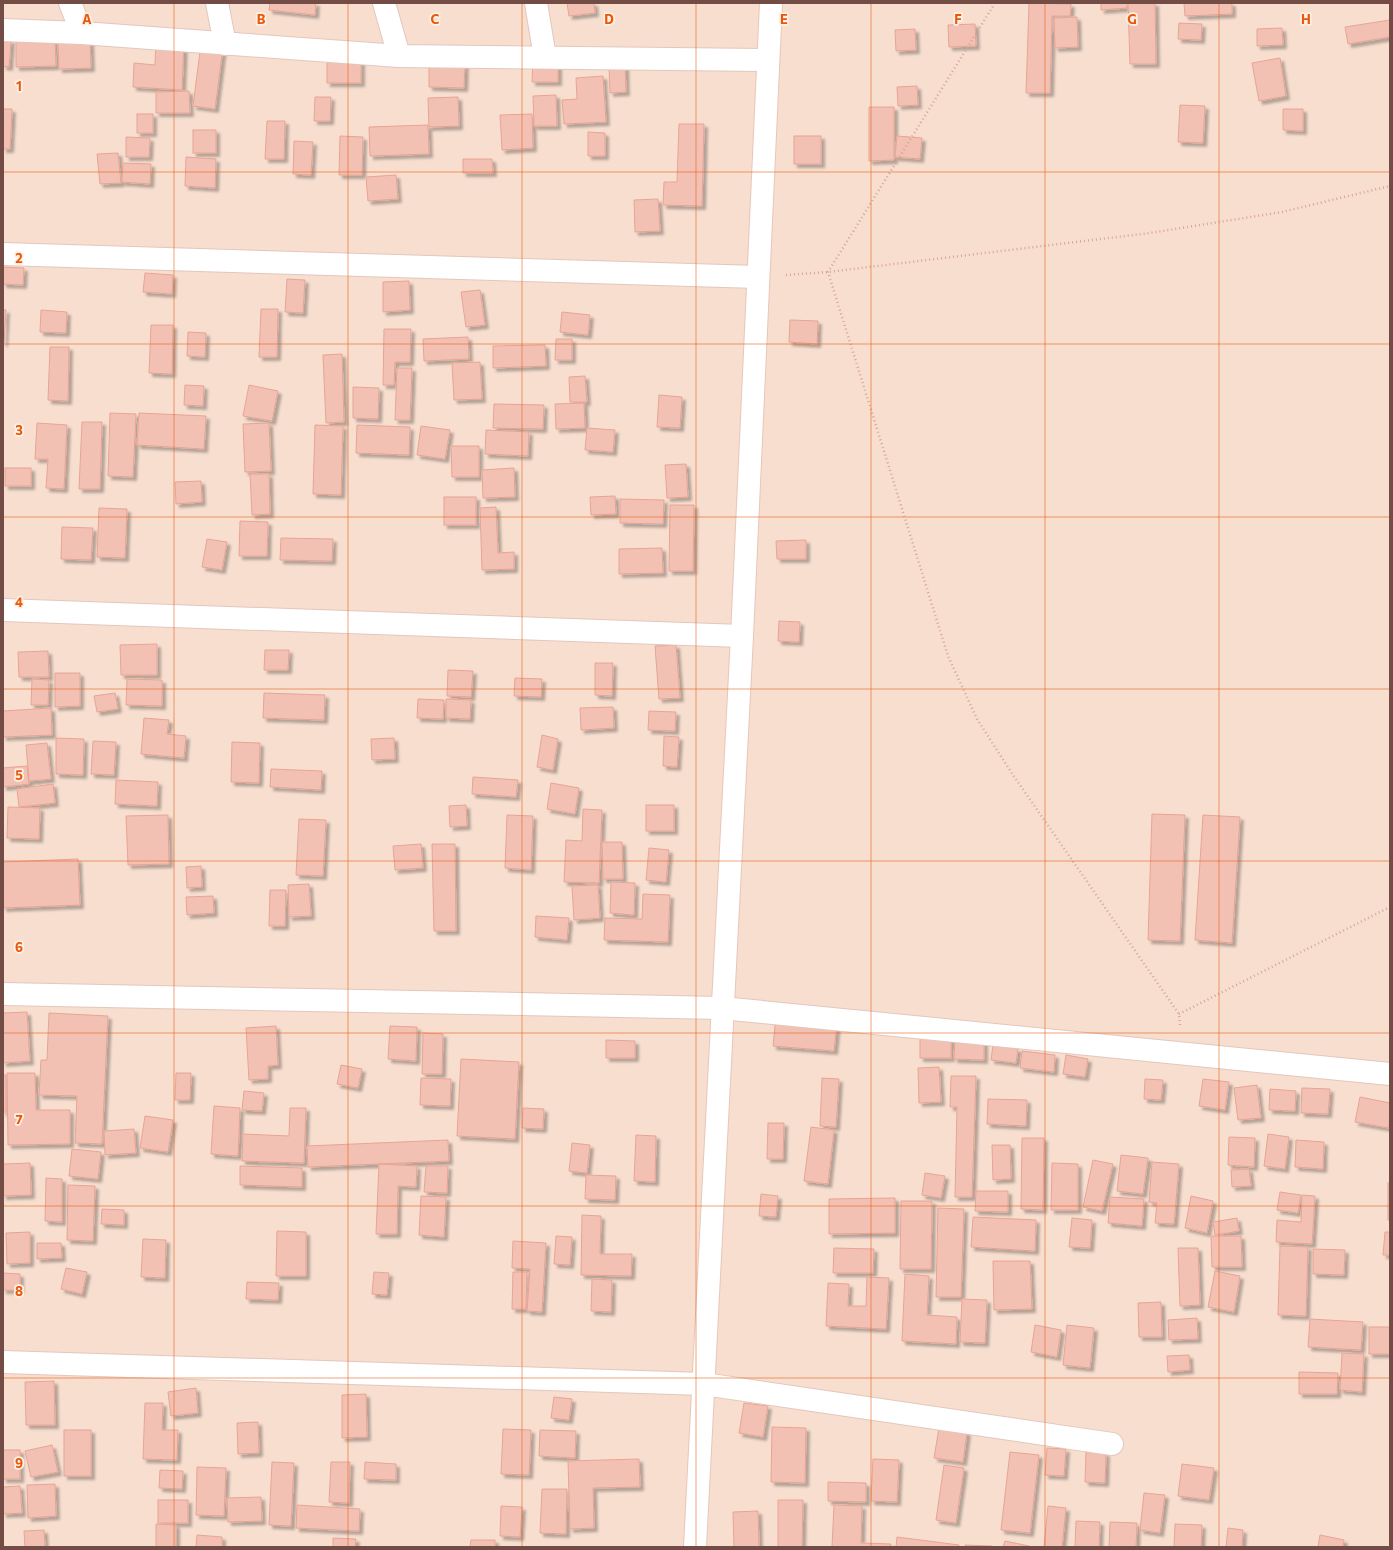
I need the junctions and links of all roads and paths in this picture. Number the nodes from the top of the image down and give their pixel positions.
1 (70, 3) edge
2 (217, 3) edge
3 (384, 3) edge
4 (536, 3) edge
5 (771, 3) edge
6 (996, 3) edge
7 (3, 30) edge
8 (82, 34) junction
9 (225, 44) junction
10 (399, 56) junction
11 (545, 58) junction
12 (768, 60) junction
13 (1390, 186) edge
14 (3, 254) edge
15 (828, 272) junction
16 (758, 277) junction
17 (3, 610) edge
18 (742, 636) junction
19 (1390, 907) edge
20 (3, 994) edge
21 (722, 1008) junction
22 (1390, 1074) edge
23 (3, 1362) edge
24 (704, 1384) junction
25 (1112, 1444) dead end
26 (695, 1547) edge

1 - 8 street
2 - 9 street
3 - 10 street
4 - 11 street
5 - 12 street
6 - 15 path
7 - 8 street
8 - 9 street
9 - 10 street
10 - 11 street
11 - 12 street
12 - 16 street
13 - 15 path
14 - 16 street
15 - 16 path
15 - 19 path
16 - 18 street
17 - 18 street
18 - 21 street
20 - 21 street
21 - 22 street
21 - 24 street
23 - 24 street
24 - 25 street
24 - 26 street

